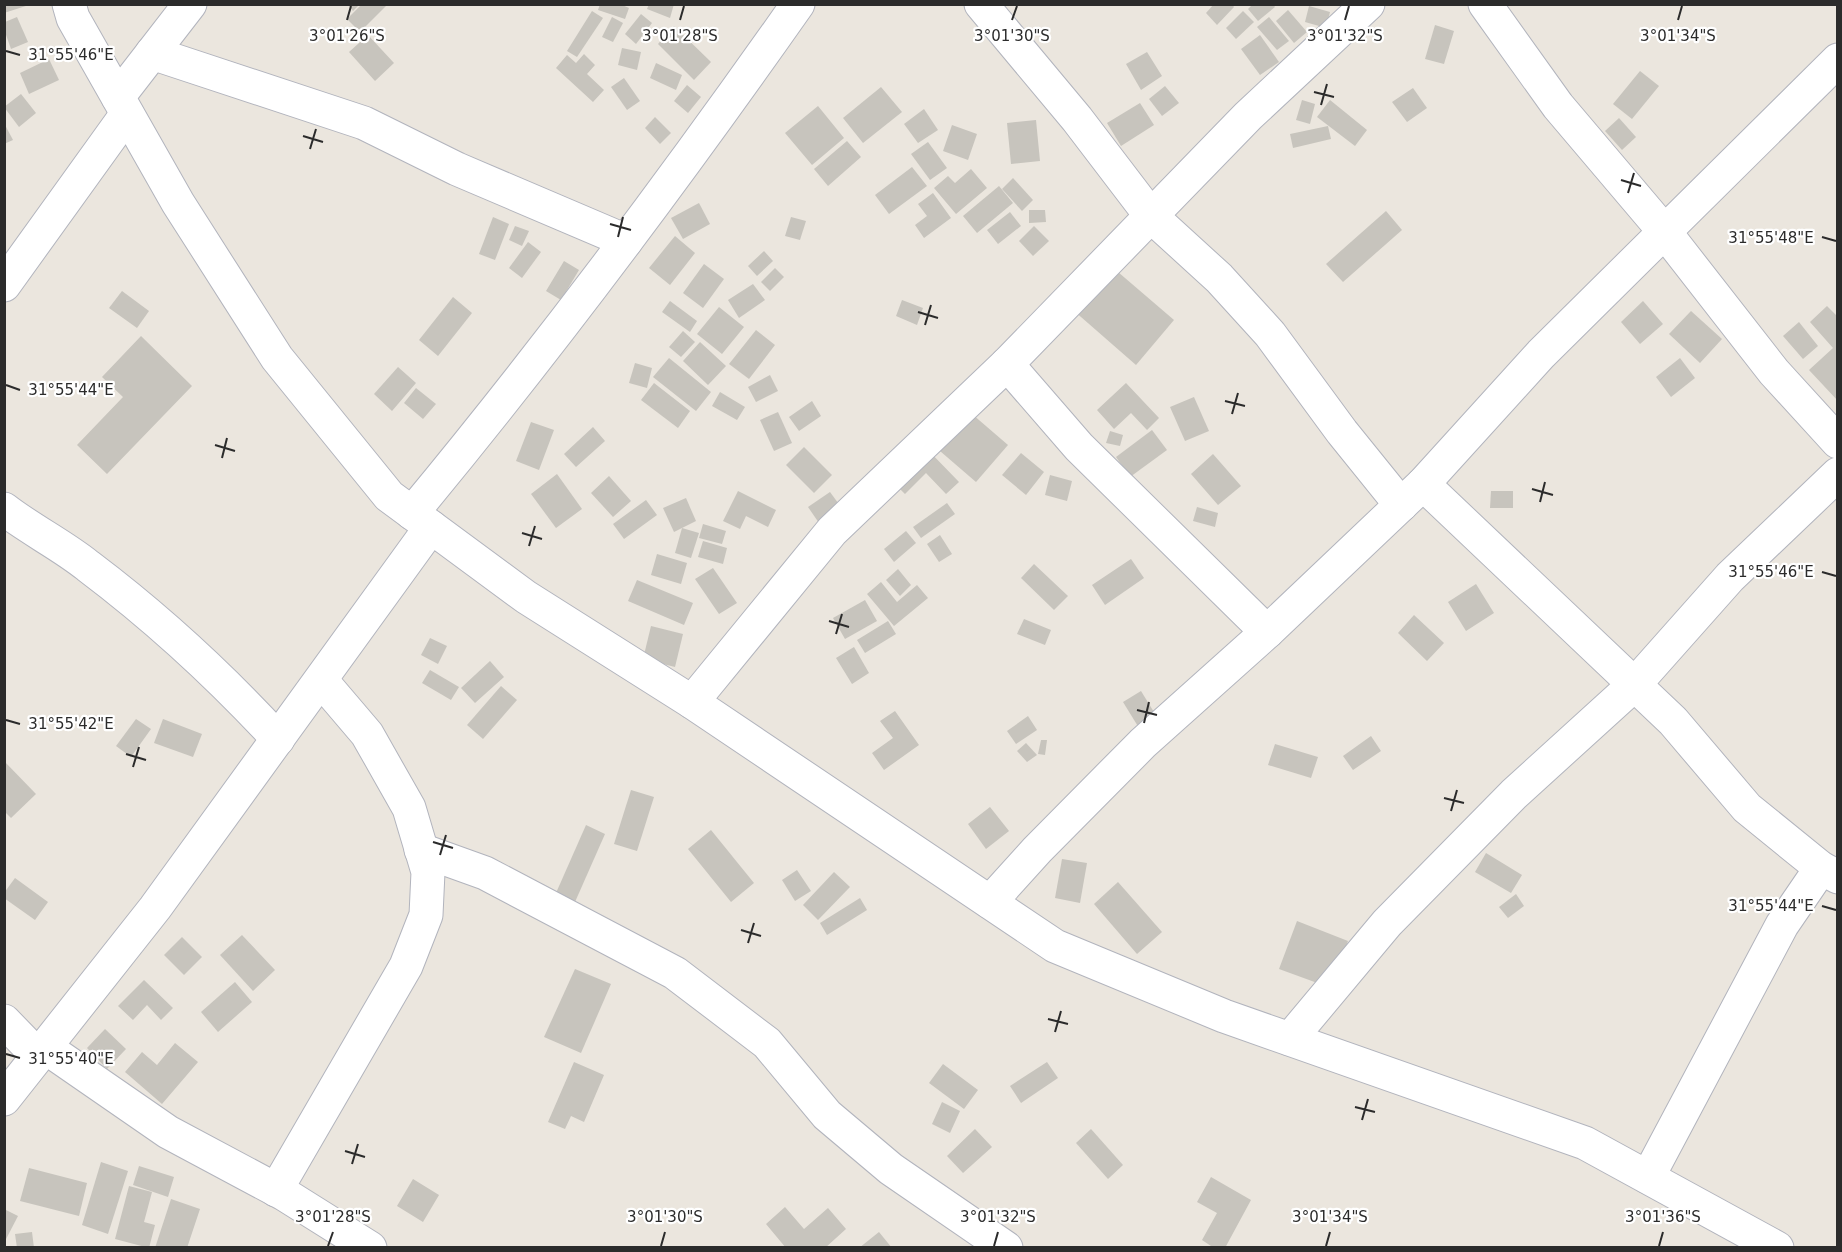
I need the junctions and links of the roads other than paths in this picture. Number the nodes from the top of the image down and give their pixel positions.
1 (69, 4) edge
2 (190, 4) edge
3 (798, 4) edge
4 (981, 4) edge
5 (1368, 4) edge
6 (1485, 4) edge
7 (152, 53) junction
8 (1838, 60) edge
9 (122, 105) junction
10 (1151, 216) junction
11 (1664, 231) junction
12 (626, 241) junction
13 (4, 285) edge
14 (1007, 364) junction
15 (1838, 442) edge
16 (1838, 474) edge
17 (1412, 495) junction
18 (4, 509) edge
19 (422, 520) junction
20 (1267, 632) junction
21 (321, 680) junction
22 (1635, 684) junction
23 (692, 702) junction
24 (278, 739) junction
25 (421, 850) junction
26 (1829, 872) edge
27 (990, 902) junction
28 (4, 1021) edge
29 (1290, 1039) junction
30 (42, 1052) junction
31 (4, 1099) edge
32 (1648, 1177) junction
33 (276, 1190) junction
34 (370, 1248) edge
35 (1006, 1248) edge
36 (1776, 1248) edge

1 - 9 street
2 - 7 street
3 - 12 street
4 - 10 street
5 - 10 street
6 - 11 street
7 - 9 street
7 - 12 street
8 - 11 street
9 - 13 street
9 - 19 street
10 - 14 street
10 - 17 street
11 - 15 street
11 - 17 street
12 - 19 street
14 - 20 street
14 - 23 street
16 - 22 street
17 - 20 street
17 - 22 street
18 - 24 street
19 - 21 street
19 - 23 street
20 - 27 street
21 - 24 street
21 - 25 street
22 - 26 street
22 - 29 street
23 - 27 street
24 - 30 street
25 - 33 street
25 - 35 street
26 - 32 street
27 - 29 street
28 - 30 street
29 - 32 street
30 - 31 street
30 - 33 street
32 - 36 street
33 - 34 street

